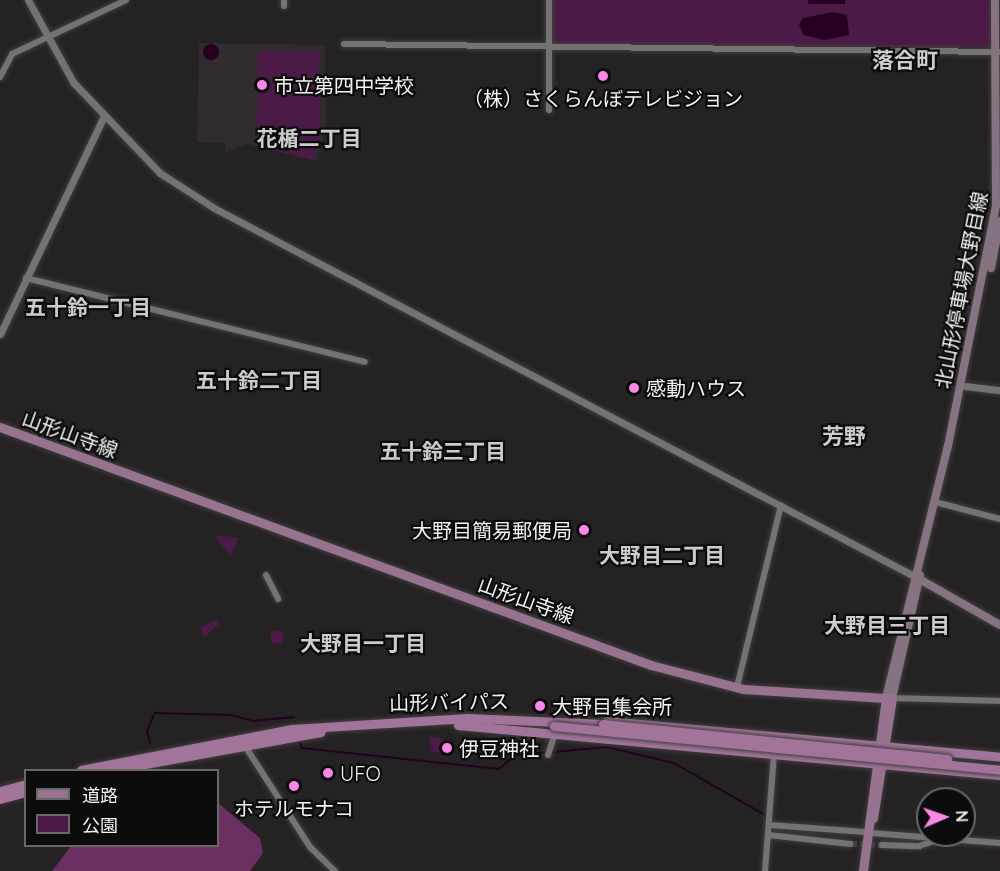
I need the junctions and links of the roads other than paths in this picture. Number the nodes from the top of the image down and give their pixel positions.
1 (28, 0) edge
2 (126, 0) edge
3 (549, 0) edge
4 (995, 0) edge
5 (46, 39) junction
6 (344, 44) dead end
7 (549, 47) junction
8 (998, 52) edge
9 (0, 77) edge
10 (549, 110) dead end
11 (103, 118) junction
12 (1000, 221) edge
13 (26, 278) junction
14 (0, 334) edge
15 (365, 362) dead end
16 (965, 386) junction
17 (1000, 390) edge
18 (0, 427) edge
19 (939, 503) junction
20 (782, 505) junction
21 (1000, 519) edge
22 (266, 575) dead end
23 (916, 577) junction
24 (278, 599) dead end
25 (1000, 624) edge
26 (737, 687) junction
27 (889, 698) junction
28 (1000, 700) edge
29 (578, 720) junction
30 (555, 729) junction
31 (243, 743) junction
32 (882, 743) junction
33 (549, 752) dead end
34 (774, 754) junction
35 (1000, 757) edge
36 (1000, 763) edge
37 (878, 765) junction
38 (91, 769) edge
39 (121, 769) edge
40 (1000, 770) edge
41 (1000, 775) edge
42 (24, 785) edge
43 (0, 791) edge
44 (24, 793) edge
45 (0, 799) edge
46 (769, 825) junction
47 (868, 832) junction
48 (768, 835) junction
49 (916, 835) edge
50 (976, 840) edge
51 (1000, 843) edge
52 (851, 844) tunnel mouth
53 (882, 845) tunnel mouth
54 (916, 846) edge
55 (335, 871) edge
56 (765, 871) edge
57 (865, 871) edge

1 - 5 street
2 - 5 street
3 - 7 street
4 - 8 main road, 北山形停車場大野目線
5 - 9 street
5 - 11 street
6 - 7 street
7 - 8 street
7 - 10 street
8 - 23 main road, 北山形停車場大野目線
11 - 13 street
11 - 20 street
12 - 16 main road, 北山形停車場大野目線
13 - 14 street
13 - 15 street
16 - 17 street
16 - 19 main road, 北山形停車場大野目線
18 - 26 main road, 山形山寺線
19 - 21 street
19 - 23 main road, 北山形停車場大野目線
20 - 23 street
20 - 26 street
22 - 24 street
23 - 25 main road
23 - 27 main road
26 - 27 main road, 山形山寺線
27 - 28 street
27 - 32 main road
29 - 32 highway
29 - 36 highway, 山形バイパス, bridge
29 - 38 highway, 山形バイパス
30 - 31 highway, 山形バイパス
30 - 33 street
30 - 34 highway
30 - 40 highway, 山形バイパス, bridge
31 - 39 highway, 山形バイパス
31 - 55 street
32 - 35 highway
32 - 37 main road
34 - 37 highway
34 - 46 street
37 - 41 highway
37 - 47 main road
42 - 43 highway
44 - 45 highway
46 - 47 street
46 - 48 street
47 - 49 street
47 - 57 main road
48 - 52 street
48 - 56 street
50 - 51 street
53 - 54 street

